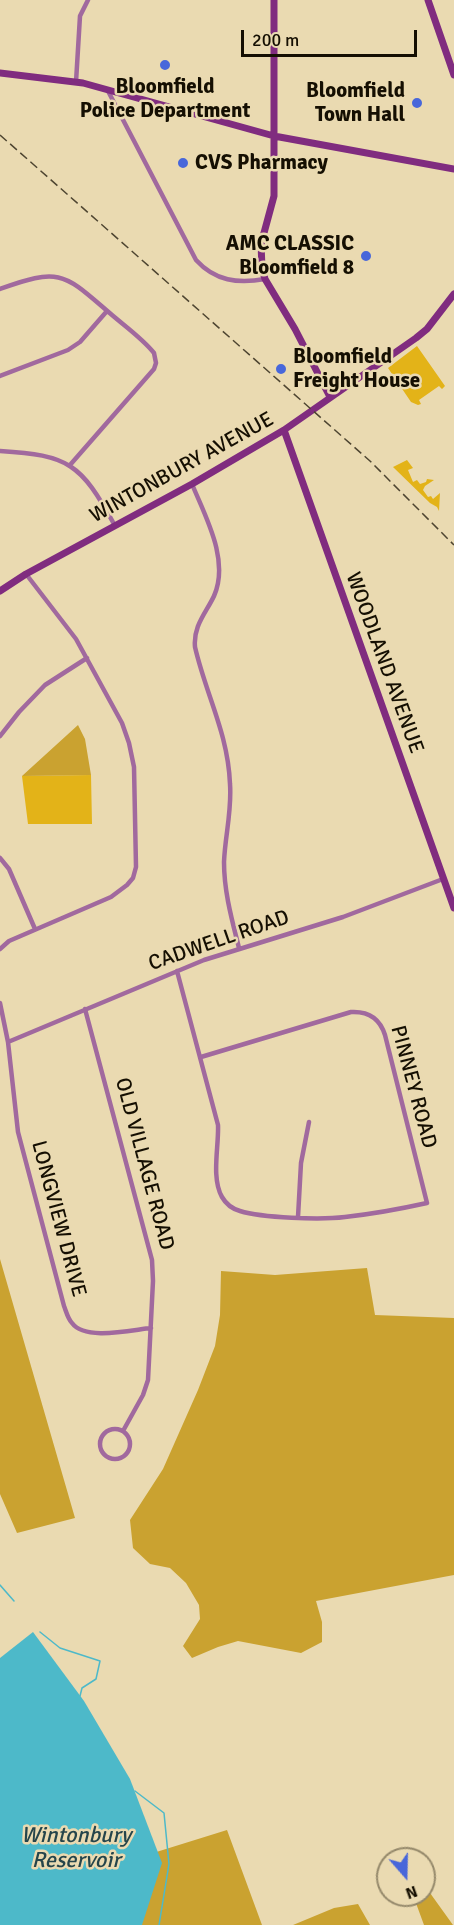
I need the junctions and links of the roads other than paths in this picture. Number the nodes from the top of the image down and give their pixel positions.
1 (88, 0) edge
2 (273, 0) edge
3 (428, 0) edge
4 (0, 73) edge
5 (454, 75) edge
6 (76, 82) junction
7 (107, 88) junction
8 (274, 136) junction
9 (454, 169) edge
10 (265, 279) junction
11 (0, 289) edge
12 (454, 294) edge
13 (107, 310) junction
14 (0, 376) edge
15 (330, 397) junction
16 (284, 430) junction
17 (0, 451) edge
18 (70, 465) junction
19 (192, 484) junction
20 (114, 524) junction
21 (26, 574) junction
22 (0, 591) edge
23 (87, 658) junction
24 (0, 736) edge
25 (0, 858) edge
26 (443, 879) junction
27 (454, 908) edge
28 (35, 929) junction
29 (239, 948) junction
30 (0, 950) edge
31 (177, 971) junction
32 (0, 1003) edge
33 (85, 1009) junction
34 (8, 1042) junction
35 (201, 1057) junction
36 (309, 1122) dead end
37 (298, 1217) junction
38 (151, 1328) junction
39 (123, 1431) junction

1 - 6 street
2 - 8 street
3 - 5 street
4 - 6 street
6 - 7 street
7 - 8 street
7 - 10 street
8 - 9 street
8 - 10 street
10 - 15 street
11 - 13 street
12 - 15 street, WINTONBURY AVENUE
13 - 14 street
13 - 18 street
15 - 16 street, WINTONBURY AVENUE
16 - 19 street, WINTONBURY AVENUE
16 - 26 street, WOODLAND AVENUE
17 - 18 street
18 - 20 street
19 - 20 street, WINTONBURY AVENUE
19 - 29 street
20 - 21 street, WINTONBURY AVENUE
21 - 22 street, WINTONBURY AVENUE
21 - 23 street
23 - 24 street
23 - 28 street
25 - 28 street
26 - 27 street, WOODLAND AVENUE
26 - 29 street, CADWELL ROAD
28 - 30 street
29 - 31 street, CADWELL ROAD
31 - 33 street, CADWELL ROAD
31 - 35 street
32 - 34 street, LONGVIEW DRIVE
33 - 34 street, CADWELL ROAD
33 - 38 street, OLD VILLAGE ROAD
34 - 38 street, LONGVIEW DRIVE
35 - 37 street
35 - 37 street, PINNEY ROAD
36 - 37 street
38 - 39 street, OLD VILLAGE ROAD
39 - 39 street, OLD VILLAGE ROAD

